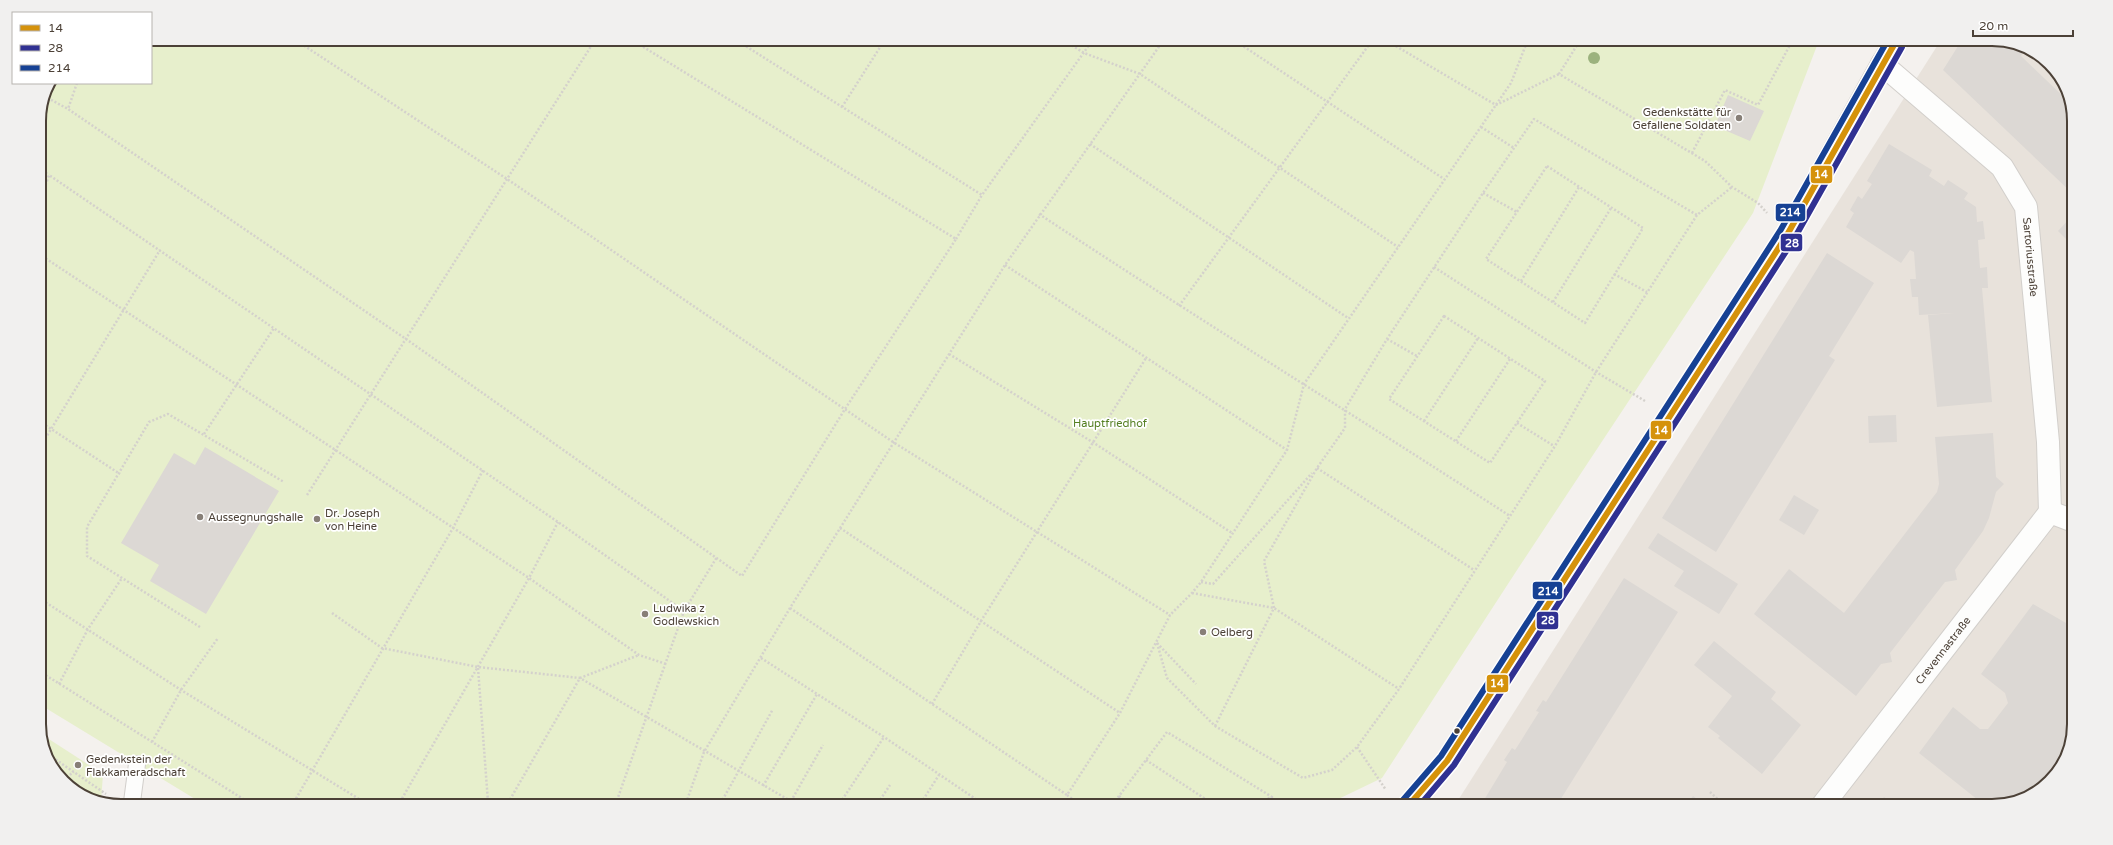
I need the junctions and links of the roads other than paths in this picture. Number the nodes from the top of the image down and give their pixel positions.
1 (1893, 46) edge
2 (1882, 64) junction
3 (2050, 512) junction
4 (2067, 518) edge
5 (137, 764) road end
6 (132, 799) edge
7 (1414, 799) edge
8 (1827, 799) edge

1 - 2 street
2 - 3 street, Sartoriusstraße
2 - 7 street
3 - 4 street
3 - 8 street, Crevennastraße
5 - 6 lane

